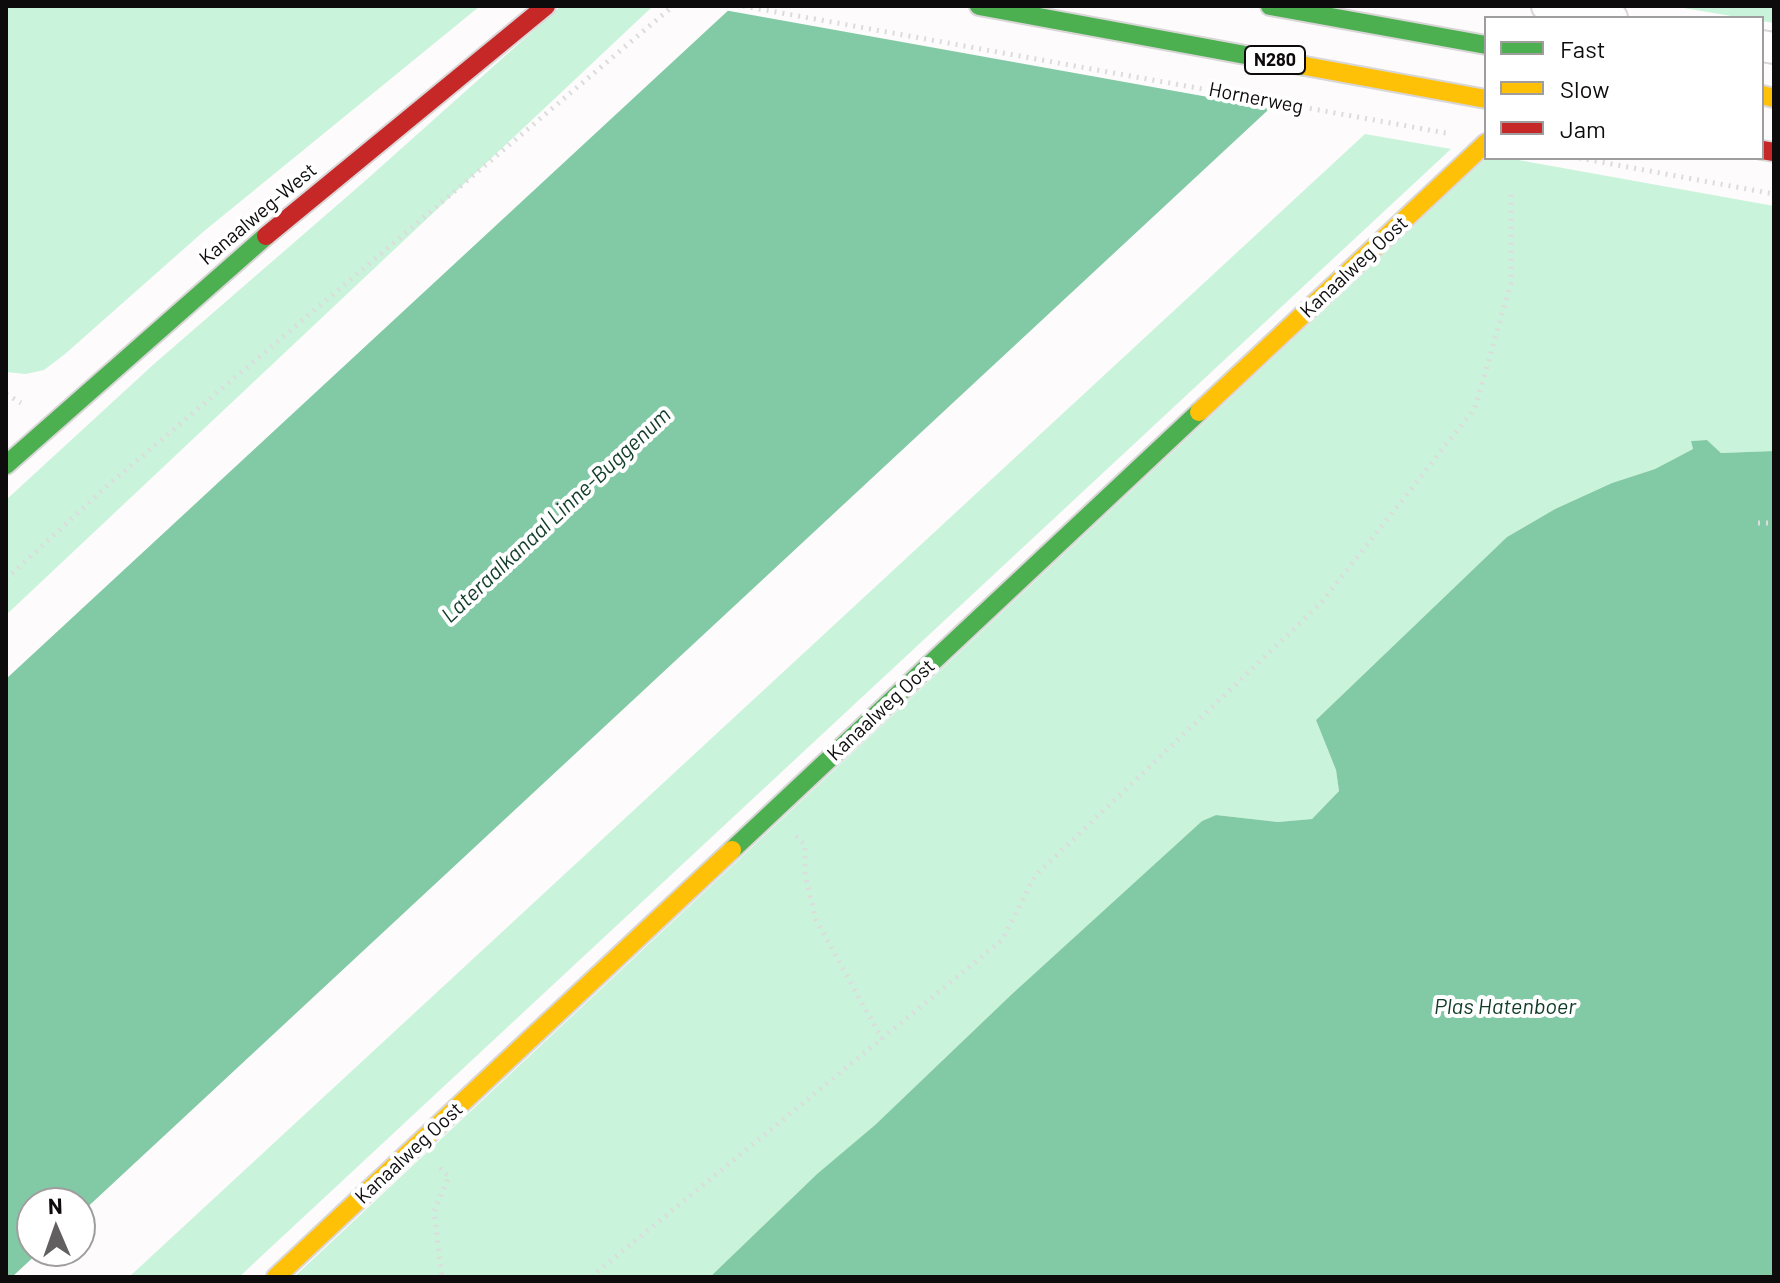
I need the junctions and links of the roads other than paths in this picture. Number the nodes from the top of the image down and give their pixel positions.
1 (546, 6) edge
2 (979, 6) edge
3 (1270, 6) edge
4 (1547, 6) edge
5 (1601, 16) edge
6 (1484, 45) edge
7 (1484, 99) edge
8 (1484, 145) edge
9 (6, 465) edge
10 (276, 1277) edge

1 - 9 main road, Kanaalweg-West
2 - 7 main road, Hornerweg / N280
3 - 6 main road
4 - 5 street
8 - 10 main road, Kanaalweg Oost

